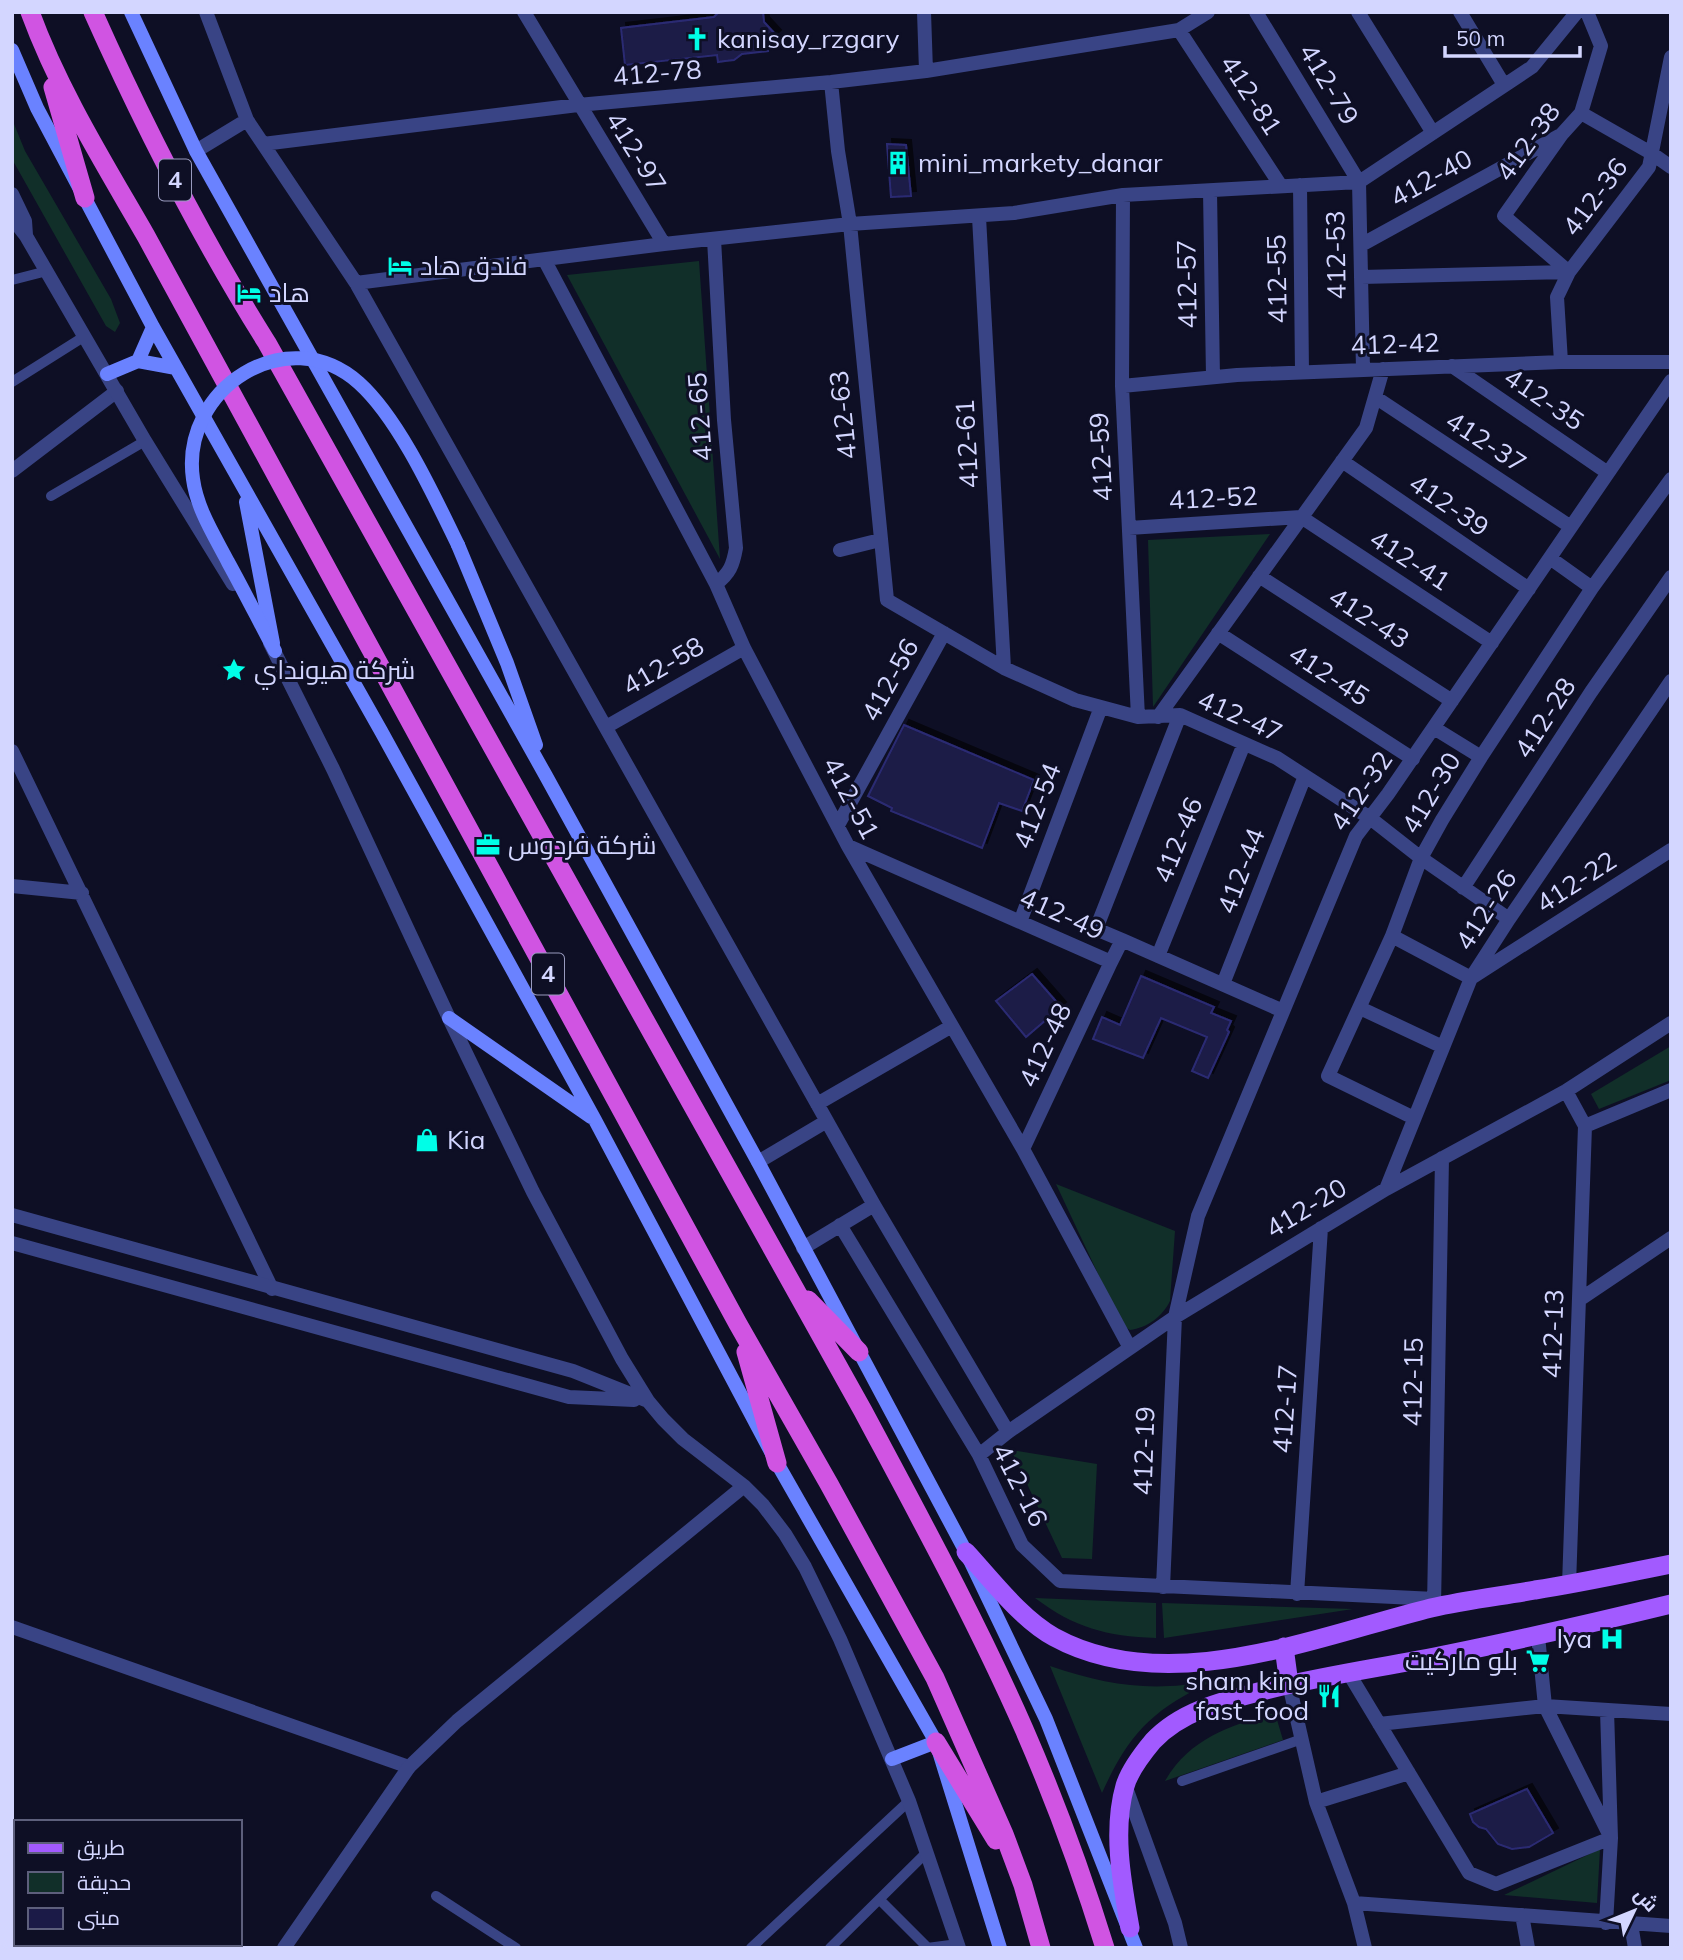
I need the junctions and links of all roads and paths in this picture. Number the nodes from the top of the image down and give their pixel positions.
1 (30, 12) edge
2 (93, 12) edge
3 (131, 12) edge
4 (218, 12) edge
5 (524, 12) edge
6 (924, 12) edge
7 (1256, 12) edge
8 (1358, 12) edge
9 (1460, 12) edge
10 (1577, 12) edge
11 (1587, 12) edge
12 (206, 13) edge
13 (1200, 14) edge
14 (1179, 30) junction
15 (39, 39) junction
16 (12, 50) edge
17 (1671, 57) edge
18 (926, 71) junction
19 (831, 82) junction
20 (1504, 85) junction
21 (578, 105) junction
22 (1581, 113) junction
23 (247, 120) junction
24 (1433, 133) junction
25 (1562, 134) junction
26 (262, 144) junction
27 (196, 150) junction
28 (1651, 153) junction
29 (1671, 167) edge
30 (1359, 182) junction
31 (1300, 185) junction
32 (1281, 186) junction
33 (1210, 191) junction
34 (12, 194) edge
35 (1123, 195) junction
36 (85, 198) junction
37 (979, 216) junction
38 (12, 218) edge
39 (849, 224) junction
40 (19, 237) edge
41 (714, 239) junction
42 (664, 244) junction
43 (1361, 245) junction
44 (545, 261) junction
45 (47, 271) junction
46 (1569, 272) junction
47 (1361, 277) junction
48 (12, 280) edge
49 (356, 283) junction
50 (153, 327) junction
51 (85, 337) junction
52 (138, 361) junction
53 (1561, 362) junction
54 (1671, 362) edge
55 (1452, 366) junction
56 (176, 368) junction
57 (1363, 369) junction
58 (1383, 369) junction
59 (1303, 372) junction
60 (107, 374) junction
61 (1213, 377) junction
62 (12, 382) edge
63 (1671, 382) edge
64 (1122, 386) junction
65 (117, 391) junction
66 (1375, 397) junction
67 (145, 442) junction
68 (1342, 461) junction
69 (12, 471) edge
70 (1608, 472) junction
71 (1671, 479) edge
72 (244, 490) junction
73 (51, 496) dead end
74 (1301, 517) junction
75 (1571, 527) junction
76 (1129, 528) junction
77 (880, 540) junction
78 (840, 550) dead end
79 (1550, 558) junction
80 (1259, 576) junction
81 (1671, 577) edge
82 (716, 584) junction
83 (1592, 588) junction
84 (1529, 589) junction
85 (887, 600) joint
86 (944, 633) junction
87 (1218, 633) junction
88 (1492, 643) junction
89 (744, 648) junction
90 (275, 651) junction
91 (1004, 668) junction
92 (1671, 681) edge
93 (1452, 701) junction
94 (1101, 707) junction
95 (1180, 715) junction
96 (1138, 716) junction
97 (1158, 717) junction
98 (606, 727) junction
99 (1434, 728) junction
100 (1244, 744) junction
101 (12, 751) edge
102 (1481, 757) junction
103 (1413, 759) junction
104 (546, 776) junction
105 (1305, 776) junction
106 (1370, 818) junction
107 (838, 825) junction
108 (848, 846) junction
109 (1671, 850) edge
110 (1421, 858) junction
111 (12, 886) edge
112 (1463, 888) junction
113 (82, 893) junction
114 (1509, 919) junction
115 (1020, 922) junction
116 (1096, 929) junction
117 (1392, 936) junction
118 (1122, 940) junction
119 (1086, 951) junction
120 (1158, 956) junction
121 (1111, 962) junction
122 (1471, 978) junction
123 (1223, 984) junction
124 (1360, 1008) junction
125 (1283, 1011) junction
126 (449, 1018) junction
127 (1671, 1023) edge
128 (952, 1026) junction
129 (1443, 1046) junction
130 (1671, 1090) edge
131 (1566, 1091) junction
132 (817, 1104) junction
133 (1414, 1118) junction
134 (596, 1120) junction
135 (827, 1121) junction
136 (1585, 1126) junction
137 (1023, 1149) junction
138 (1442, 1158) junction
139 (758, 1162) junction
140 (1386, 1189) junction
141 (874, 1205) junction
142 (12, 1215) edge
143 (840, 1225) junction
144 (1321, 1228) junction
145 (1671, 1238) edge
146 (12, 1243) edge
147 (803, 1248) junction
148 (789, 1280) junction
149 (272, 1289) junction
150 (1579, 1300) junction
151 (1175, 1317) junction
152 (738, 1324) junction
153 (1130, 1348) junction
154 (859, 1352) junction
155 (573, 1371) junction
156 (569, 1396) junction
157 (648, 1401) junction
158 (1008, 1432) junction
159 (979, 1455) junction
160 (777, 1463) junction
161 (744, 1486) junction
162 (966, 1552) junction
163 (1671, 1564) edge
164 (1569, 1584) junction
165 (1163, 1587) junction
166 (1297, 1594) junction
167 (1434, 1603) junction
168 (1671, 1604) edge
169 (12, 1627) edge
170 (1538, 1636) junction
171 (1284, 1647) junction
172 (1348, 1672) junction
173 (1289, 1684) junction
174 (1545, 1706) junction
175 (1607, 1710) junction
176 (1671, 1714) edge
177 (1379, 1724) junction
178 (1302, 1739) junction
179 (936, 1742) junction
180 (892, 1759) junction
181 (409, 1767) junction
182 (1409, 1773) junction
183 (1182, 1781) dead end
184 (1125, 1785) junction
185 (909, 1801) junction
186 (1316, 1802) junction
187 (1611, 1838) junction
188 (927, 1852) junction
189 (1023, 1885) junction
190 (436, 1896) dead end
191 (880, 1900) junction
192 (1354, 1903) junction
193 (1522, 1915) junction
194 (1606, 1923) junction
195 (1631, 1924) junction
196 (1671, 1926) edge
197 (1130, 1928) junction
198 (959, 1946) edge
199 (284, 1948) edge
200 (516, 1948) edge
201 (751, 1948) edge
202 (830, 1948) edge
203 (927, 1948) edge
204 (1000, 1948) edge
205 (1041, 1948) edge
206 (1105, 1948) edge
207 (1136, 1948) edge
208 (1181, 1948) edge
209 (1365, 1948) edge
210 (1528, 1948) edge
211 (1635, 1948) edge

1 - 15 highway, 4
2 - 148 highway, 4
3 - 27 main road
4 - 12 street
5 - 21 street, 412-97
6 - 18 street
7 - 30 street, 412-79
8 - 24 street
9 - 20 street
10 - 20 street
11 - 22 street, 412-38
12 - 23 street
13 - 14 street
14 - 18 street, 412-78
14 - 32 street, 412-81
15 - 36 highway
15 - 152 highway, 4
16 - 36 main road
17 - 28 street, 412-36
18 - 19 street, 412-78
19 - 21 street, 412-78
19 - 39 street, 412-63
20 - 24 street
21 - 26 street, 412-78
21 - 42 street, 412-97
22 - 25 street, 412-38
22 - 28 street
23 - 26 street
23 - 27 street
24 - 30 street
25 - 43 street, 412-40
25 - 46 street, 412-38
26 - 49 street
27 - 104 main road
28 - 29 street
28 - 46 street, 412-36
30 - 31 street
30 - 43 street, 412-53
31 - 32 street
31 - 59 street, 412-55
32 - 33 street
33 - 35 street
33 - 61 street, 412-57
34 - 40 street
35 - 37 street
35 - 64 street, 412-59
36 - 50 main road
37 - 39 street
37 - 91 street, 412-61
38 - 40 street
39 - 41 street
39 - 77 street, 412-63
40 - 45 street
41 - 42 street
41 - 82 street, 412-65
42 - 44 street
43 - 47 street, 412-53
44 - 49 street
44 - 82 street, 412-51
45 - 48 lane
45 - 51 street
46 - 47 street
46 - 53 street, 412-36
47 - 57 street, 412-53
49 - 98 street
50 - 52 main road
50 - 56 main road
51 - 60 street
51 - 62 lane
52 - 56 main road
52 - 60 main road
53 - 54 street, 412-42
53 - 55 street, 412-42
55 - 58 street, 412-42
55 - 70 street, 412-35
56 - 72 main road
57 - 58 street, 412-42
57 - 59 street, 412-42
58 - 66 street
59 - 61 street, 412-42
60 - 65 street
61 - 64 street, 412-42
63 - 70 street, 412-32
64 - 76 street, 412-59
65 - 67 street
65 - 69 street
66 - 68 street
66 - 75 street, 412-37
67 - 73 lane
67 - 90 street
68 - 74 street
68 - 84 street, 412-39
70 - 75 street, 412-32
71 - 83 street, 412-30
72 - 90 main road
72 - 134 main road
74 - 76 street, 412-52
74 - 80 street
74 - 88 street, 412-41
75 - 79 street, 412-32
76 - 96 street, 412-59
77 - 78 street
77 - 85 street, 412-63
79 - 83 street
79 - 84 street, 412-32
80 - 87 street
80 - 93 street, 412-43
81 - 112 street, 412-28
82 - 89 street, 412-51
83 - 102 street, 412-30
84 - 88 street, 412-32
85 - 86 street, 412-47
86 - 91 street, 412-47
86 - 107 street, 412-56
87 - 97 street
87 - 103 street, 412-45
88 - 93 street, 412-32
89 - 98 street, 412-58
89 - 107 street, 412-51
90 - 104 main road, bridge
90 - 126 street
91 - 94 street, 412-47
92 - 114 street, 412-26
93 - 99 street, 412-32
94 - 96 street, 412-47
94 - 115 street, 412-54
95 - 97 street, 412-47
95 - 100 street, 412-47
95 - 116 street
96 - 97 street, 412-47
98 - 132 street
99 - 102 street
99 - 103 street, 412-32
100 - 105 street, 412-47
100 - 120 street, 412-46
101 - 113 street
102 - 110 street, 412-30
103 - 106 street, 412-32
104 - 139 main road
105 - 106 street, 412-47
105 - 123 street, 412-44
106 - 110 street, 412-47
106 - 125 street, 412-32
107 - 108 street, 412-51
108 - 115 street, 412-49
108 - 128 street, 412-51
109 - 122 street, 412-22
110 - 112 street, 412-47
110 - 117 street, 412-30
111 - 113 street
112 - 114 street, 412-47
113 - 149 street
114 - 122 street, 412-26
115 - 119 street, 412-49
116 - 118 street
116 - 119 street
117 - 122 street
117 - 124 street, 412-30
118 - 120 street, 412-49
118 - 121 street, 412-49
119 - 121 street, 412-49
120 - 123 street, 412-49
121 - 137 street, 412-48
122 - 129 street, 412-26
123 - 125 street, 412-49
124 - 129 street
124 - 133 street, 412-30
125 - 151 street, 412-32
126 - 134 main road
126 - 157 street
127 - 131 street, 412-20
128 - 132 street
128 - 137 street, 412-51
129 - 133 street, 412-26
130 - 136 street
131 - 136 street
131 - 138 street, 412-20
132 - 135 street
133 - 140 street, 412-26
134 - 160 main road
135 - 139 street
135 - 141 street
136 - 150 street, 412-13
137 - 153 street, 412-51
138 - 140 street, 412-20
138 - 167 street, 412-15
139 - 147 main road
140 - 144 street, 412-20
141 - 143 street
141 - 158 street
142 - 149 street
143 - 147 street
143 - 159 street, 412-16
144 - 151 street, 412-20
144 - 166 street, 412-17
145 - 150 street
146 - 156 street
147 - 154 main road
148 - 154 highway
148 - 206 highway, 4
149 - 155 street
150 - 164 street, 412-13
151 - 153 street, 412-20
151 - 165 street, 412-19
152 - 160 highway
152 - 189 highway, 4
153 - 158 street, 412-20
154 - 162 main road
155 - 156 street
155 - 157 street
156 - 157 street
157 - 161 street
158 - 159 street, 412-20
159 - 165 street, 412-16
160 - 179 main road
161 - 180 street
161 - 181 street
162 - 171 main road
162 - 197 main road
163 - 164 main road
164 - 167 main road
165 - 166 street, 412-16
166 - 167 street, 412-16
167 - 171 main road
168 - 170 main road
169 - 181 street
170 - 172 main road
170 - 174 street
171 - 173 main road
172 - 173 main road
172 - 177 street
173 - 178 street
173 - 184 main road
174 - 175 street
174 - 177 street
174 - 187 street
175 - 176 street
175 - 187 street
177 - 182 street
178 - 183 lane
178 - 186 street
179 - 180 main road
179 - 189 highway
179 - 204 main road
180 - 185 street
181 - 199 street
182 - 186 street
182 - 187 street
184 - 197 main road
184 - 208 street
185 - 188 street
185 - 201 lane
186 - 192 street
187 - 194 street
188 - 191 lane
188 - 198 street
189 - 205 highway, 4
190 - 200 lane
191 - 202 lane
191 - 203 lane
192 - 193 street
192 - 209 street
193 - 194 street
193 - 210 street
194 - 195 street
195 - 196 street
195 - 211 street
197 - 207 main road
198 - 203 lane

